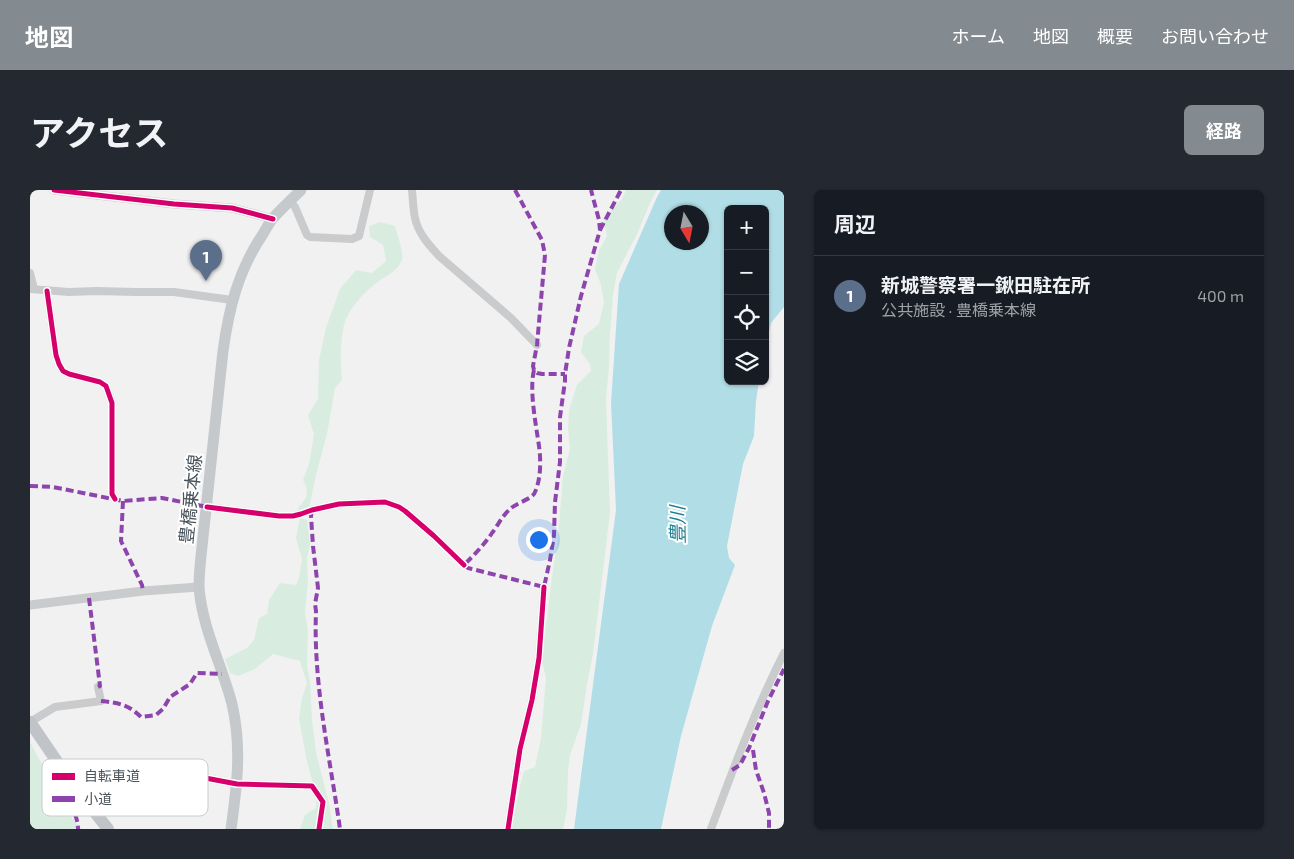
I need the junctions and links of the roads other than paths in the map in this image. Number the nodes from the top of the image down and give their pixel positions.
1 (54, 190) edge
2 (301, 190) edge
3 (370, 190) edge
4 (412, 190) edge
5 (290, 201) junction
6 (273, 218) junction
7 (30, 273) edge
8 (32, 289) edge
9 (47, 291) junction
10 (232, 300) junction
11 (537, 344) dead end
12 (115, 499) dead end
13 (207, 507) junction
14 (464, 565) dead end
15 (199, 587) junction
16 (544, 587) dead end
17 (30, 605) edge
18 (784, 653) edge
19 (98, 687) dead end
20 (30, 722) edge
21 (55, 759) edge
22 (208, 779) edge
23 (237, 784) junction
24 (98, 816) edge
25 (108, 829) edge
26 (231, 829) edge
27 (320, 829) edge
28 (508, 829) edge
29 (711, 829) edge

1 - 6 street
2 - 5 main road, 豊橋乗本線
3 - 5 street
4 - 11 street
5 - 6 main road, 豊橋乗本線
6 - 10 main road, 豊橋乗本線
7 - 8 street
8 - 9 street
9 - 10 street
9 - 12 street
10 - 13 main road, 豊橋乗本線
13 - 14 street
13 - 15 main road, 豊橋乗本線
15 - 17 street
15 - 23 main road, 豊橋乗本線
16 - 28 street
18 - 29 street
19 - 20 street
20 - 21 highway
22 - 23 street
23 - 26 main road, 豊橋乗本線
23 - 27 street
24 - 25 highway

